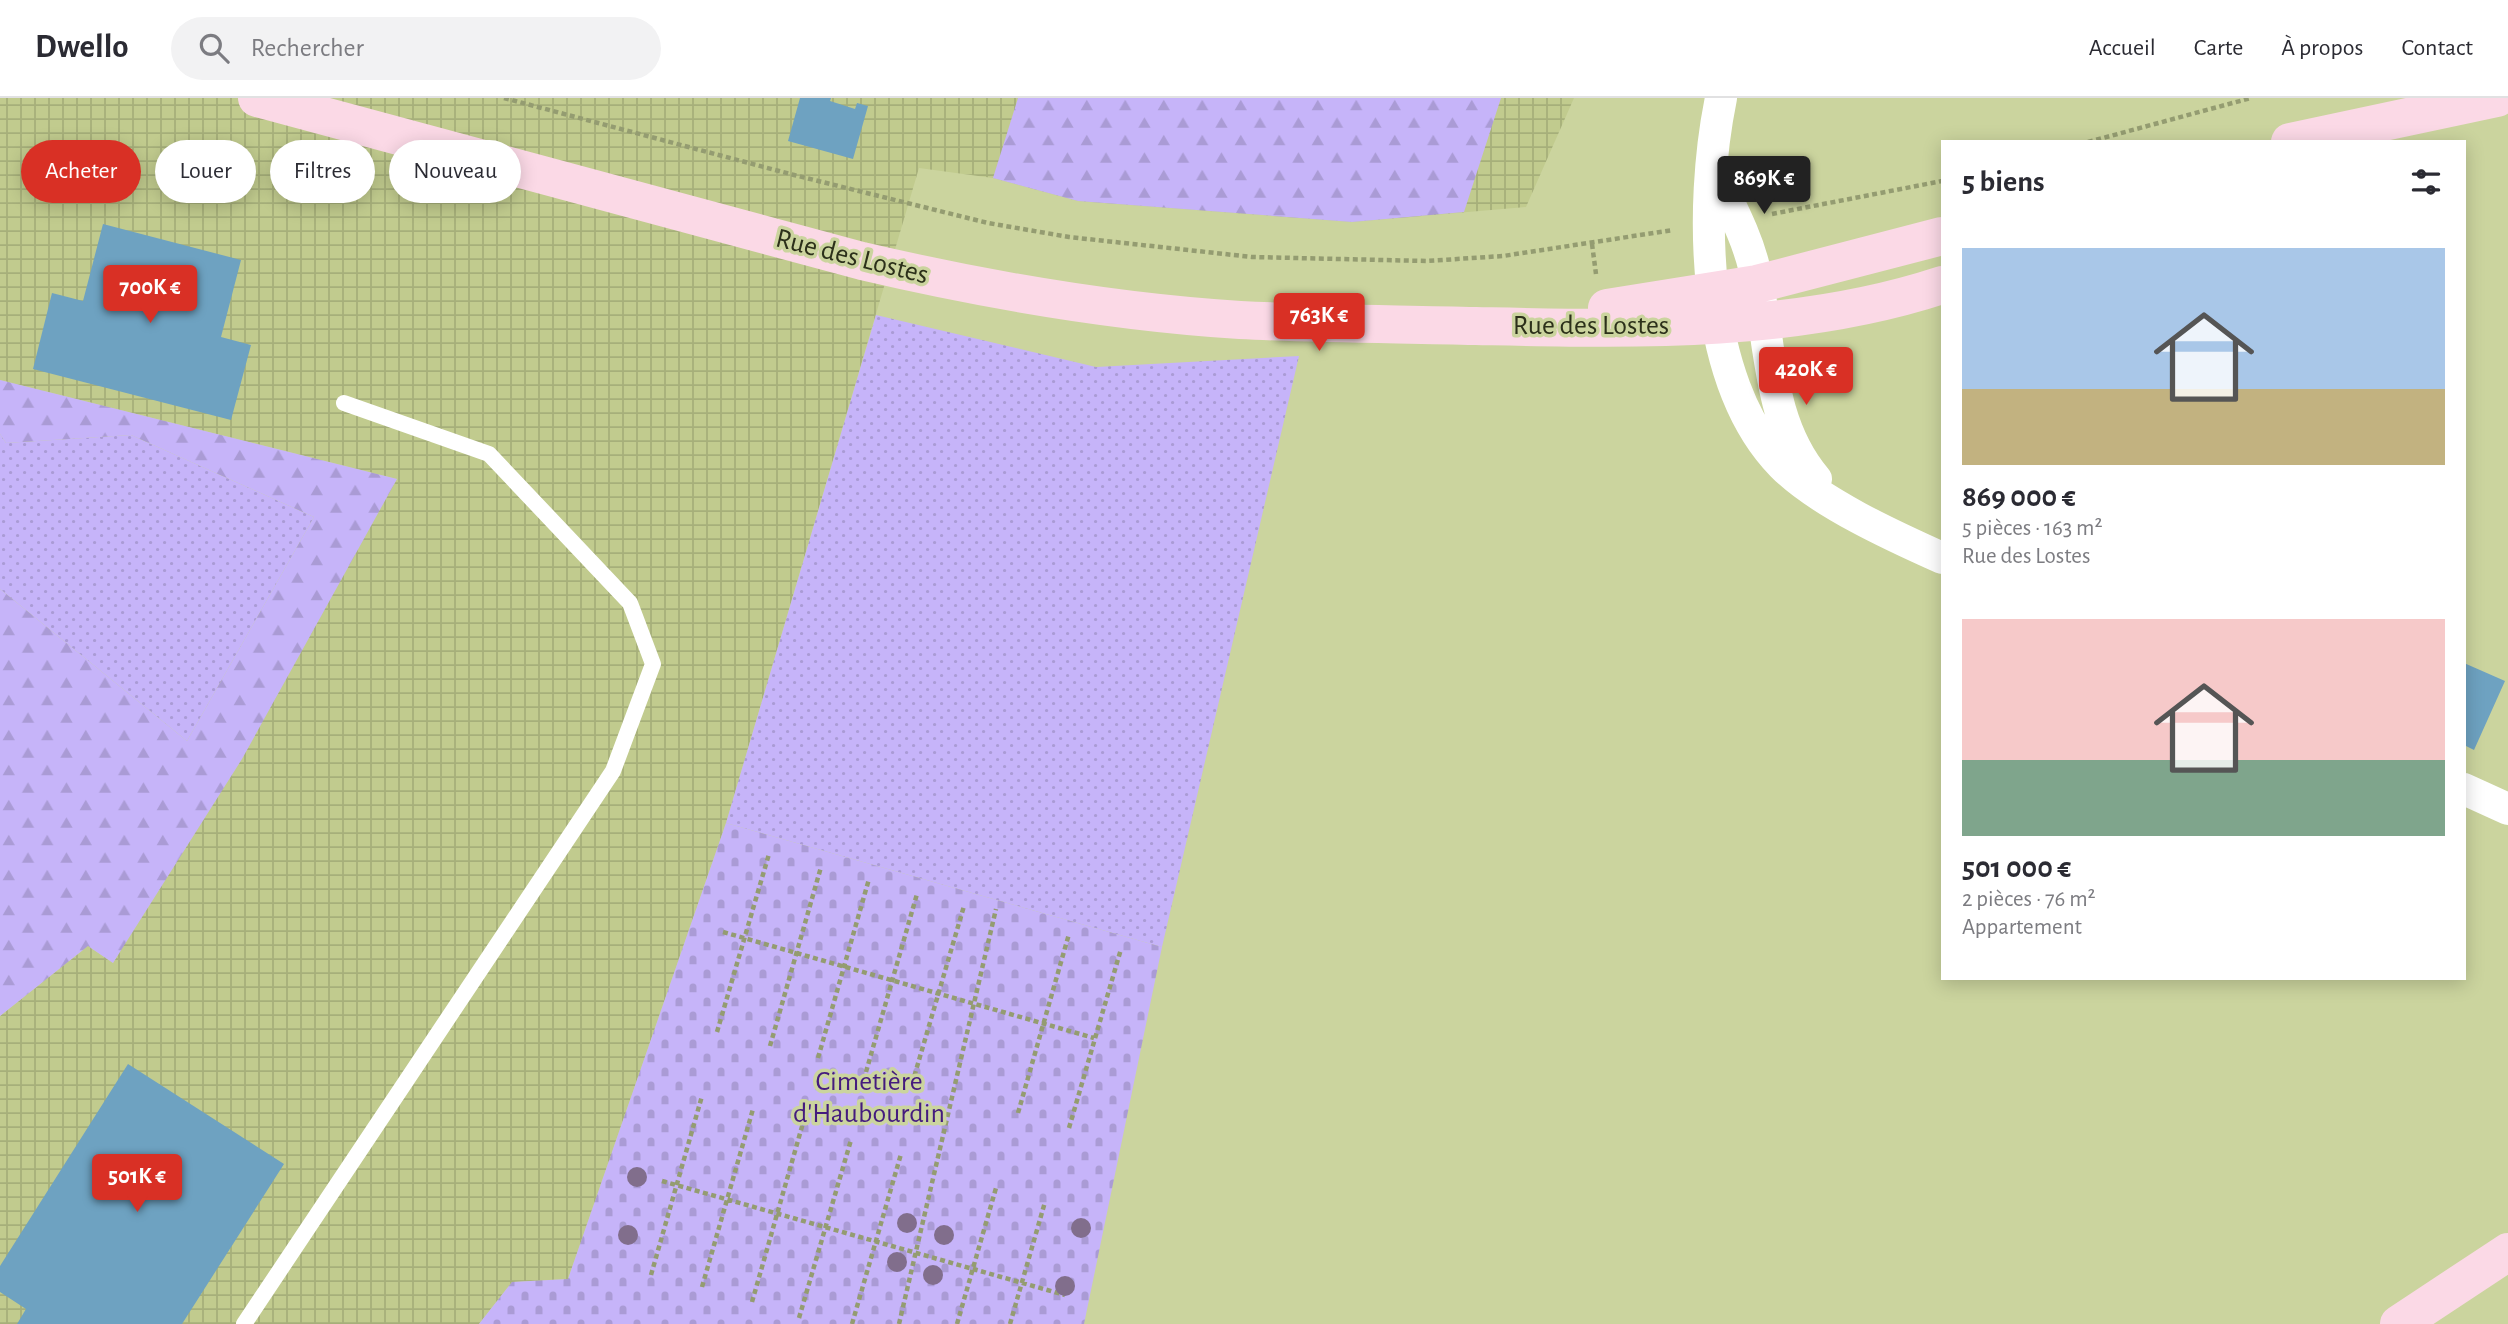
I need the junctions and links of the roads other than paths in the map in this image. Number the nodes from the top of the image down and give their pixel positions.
1 (257, 98) edge
2 (1721, 98) edge
3 (2497, 98) edge
4 (2508, 100) edge
5 (2299, 140) edge
6 (2392, 140) edge
7 (1724, 222) junction
8 (1941, 236) edge
9 (1757, 284) junction
10 (1941, 285) edge
11 (1715, 309) junction
12 (1763, 321) junction
13 (344, 403) dead end
14 (1835, 502) junction
15 (1941, 558) edge
16 (2466, 790) edge
17 (2508, 809) edge
18 (2508, 1252) edge
19 (244, 1324) edge
20 (2399, 1324) edge

1 - 11 main road, Rue des Lostes
2 - 7 street
3 - 5 main road
4 - 6 main road
7 - 9 street
7 - 11 street
8 - 9 main road, Rue des Lostes
9 - 11 main road, Rue des Lostes
9 - 12 street
10 - 12 main road, Rue des Lostes
11 - 12 main road, Rue des Lostes
11 - 14 street
12 - 14 street
13 - 19 lane
14 - 15 street
16 - 17 street
18 - 20 main road

